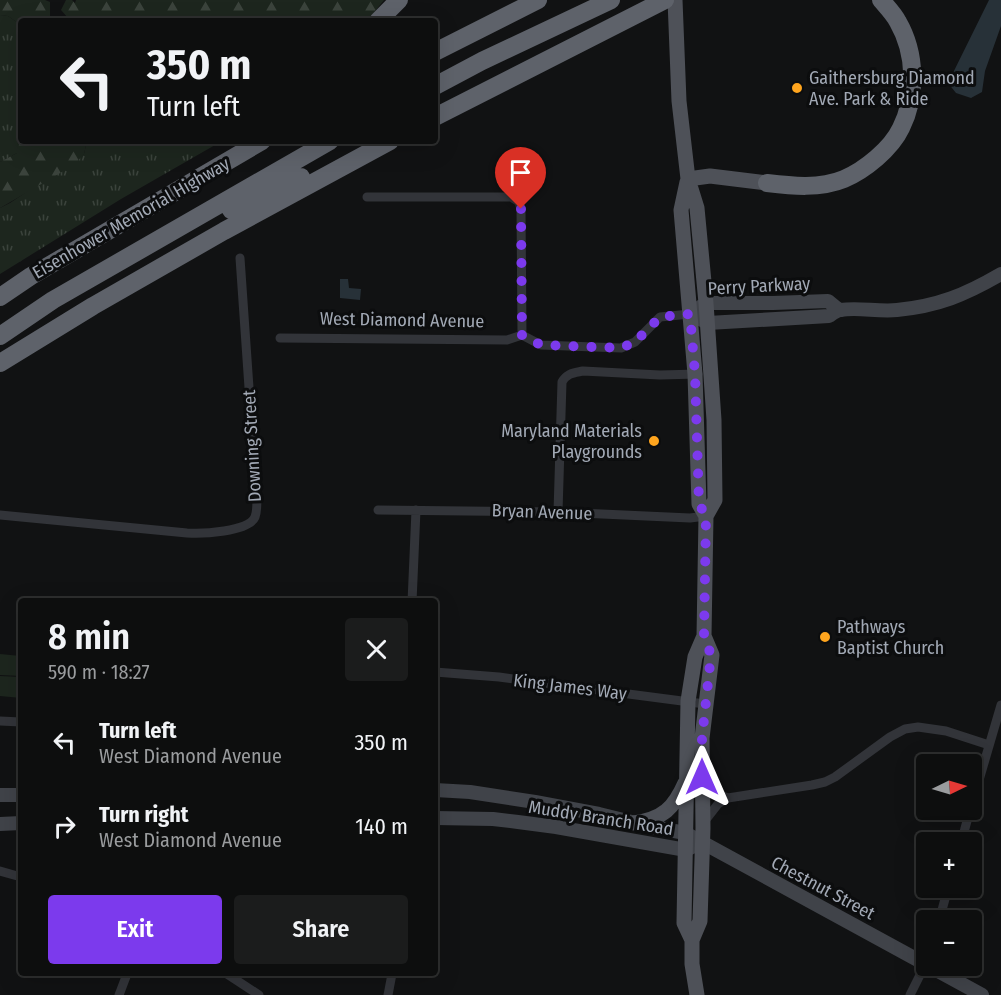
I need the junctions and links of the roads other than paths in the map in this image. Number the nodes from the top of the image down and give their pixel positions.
1 (399, 0) edge
2 (538, 0) edge
3 (611, 0) edge
4 (664, 0) edge
5 (675, 0) edge
6 (881, 0) edge
7 (381, 18) edge
8 (438, 50) edge
9 (438, 84) edge
10 (438, 114) edge
11 (244, 144) edge
12 (257, 144) edge
13 (325, 144) edge
14 (371, 144) edge
15 (384, 144) edge
16 (213, 170) junction
17 (687, 179) junction
18 (767, 183) joint
19 (367, 197) dead end
20 (128, 257) junction
21 (240, 258) dead end
22 (1001, 274) edge
23 (0, 297) edge
24 (706, 303) junction
25 (839, 310) junction
26 (690, 314) junction
27 (708, 324) junction
28 (522, 335) junction
29 (0, 336) edge
30 (280, 338) dead end
31 (0, 363) edge
32 (711, 371) junction
33 (695, 374) junction
34 (378, 510) dead end
35 (416, 510) junction
36 (558, 512) junction
37 (0, 515) edge
38 (706, 516) junction
39 (412, 598) edge
40 (704, 636) junction
41 (438, 672) edge
42 (688, 701) junction
43 (705, 704) junction
44 (1001, 705) edge
45 (0, 721) edge
46 (18, 722) edge
47 (989, 744) junction
48 (982, 769) edge
49 (694, 779) junction
50 (438, 789) edge
51 (0, 795) edge
52 (18, 795) edge
53 (728, 798) junction
54 (438, 818) edge
55 (18, 823) edge
56 (634, 823) junction
57 (703, 823) junction
58 (0, 824) edge
59 (685, 833) junction
60 (701, 843) junction
61 (686, 850) junction
62 (0, 871) edge
63 (18, 876) edge
64 (692, 940) junction
65 (916, 958) edge
66 (126, 976) edge
67 (230, 976) edge
68 (392, 976) edge
69 (920, 976) edge
70 (948, 976) edge
71 (119, 995) edge
72 (259, 995) edge
73 (388, 995) edge
74 (697, 995) edge
75 (910, 995) edge
76 (982, 995) edge

1 - 7 highway
2 - 8 highway
3 - 9 highway
4 - 10 highway
5 - 17 main road
6 - 18 highway
11 - 16 highway
12 - 16 highway, Eisenhower Memorial Highway
13 - 20 highway
14 - 20 highway
15 - 31 highway
16 - 23 highway, Eisenhower Memorial Highway
17 - 18 main road
17 - 24 main road
17 - 26 main road
19 - 28 street
20 - 29 highway
21 - 37 street, Downing Street
22 - 25 street, Perry Parkway
24 - 25 street, Perry Parkway
24 - 26 street, Perry Parkway
24 - 27 main road
25 - 27 street, Perry Parkway
26 - 27 street, Perry Parkway
26 - 28 street
26 - 33 main road
27 - 32 main road
28 - 30 street, West Diamond Avenue
32 - 33 street
32 - 38 main road
33 - 36 street
33 - 38 main road
34 - 35 street, Bryan Avenue
35 - 36 street, Bryan Avenue
35 - 39 street
36 - 38 street, Bryan Avenue
38 - 40 main road
40 - 42 main road
40 - 43 main road
41 - 42 street, King James Way
42 - 43 street, King James Way
42 - 49 main road
43 - 49 main road
44 - 47 street
45 - 46 street
47 - 48 street
47 - 53 street
49 - 53 street
49 - 56 main road
49 - 57 main road
49 - 59 main road
50 - 56 street, Muddy Branch Road
51 - 52 street
53 - 57 street
54 - 61 street, Muddy Branch Road
55 - 58 street
56 - 59 street, Muddy Branch Road
57 - 60 main road
59 - 60 street, Muddy Branch Road
59 - 61 main road
60 - 61 street, Muddy Branch Road
60 - 64 main road
60 - 65 street, Chestnut Street
61 - 64 main road
62 - 63 street
64 - 74 main road
66 - 71 street
67 - 72 street
68 - 73 street
69 - 75 street
70 - 76 street, Chestnut Street

